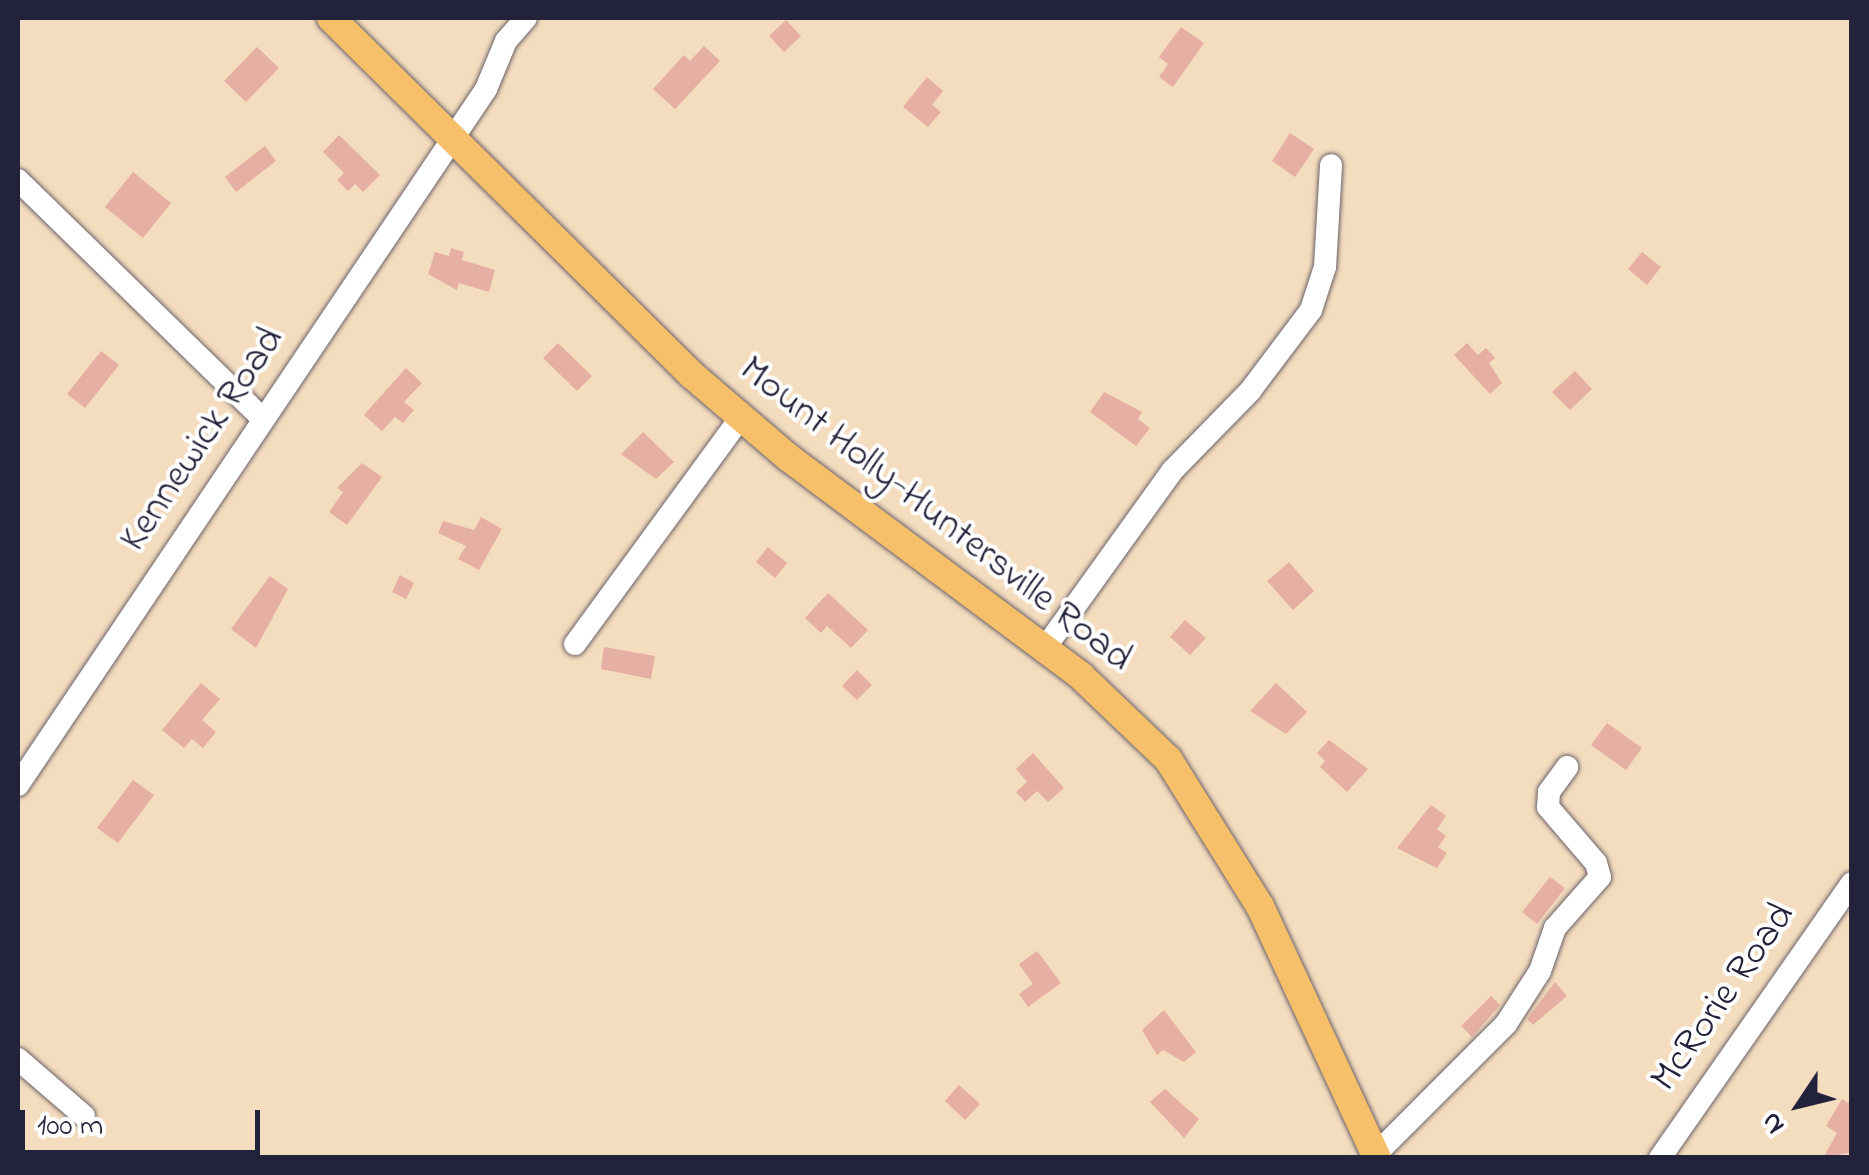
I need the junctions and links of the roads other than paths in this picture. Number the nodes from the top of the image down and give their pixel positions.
1 (332, 18) edge
2 (526, 18) edge
3 (451, 137) junction
4 (1331, 164) dead end
5 (18, 180) edge
6 (741, 417) junction
7 (263, 420) junction
8 (575, 644) dead end
9 (1045, 648) junction
10 (1567, 767) dead end
11 (18, 785) edge
12 (1852, 882) edge
13 (18, 1059) edge
14 (84, 1116) dead end
15 (1376, 1156) edge
16 (1660, 1158) edge

1 - 3 main road, Mount Holly-Huntersville Road
2 - 3 street, Kennewick Road
3 - 6 main road, Mount Holly-Huntersville Road
3 - 7 street, Kennewick Road
4 - 9 street
5 - 7 street
6 - 8 street
6 - 9 main road, Mount Holly-Huntersville Road
7 - 11 street, Kennewick Road
9 - 15 main road, Mount Holly-Huntersville Road
10 - 15 street
12 - 16 street, McRorie Road
13 - 14 street

